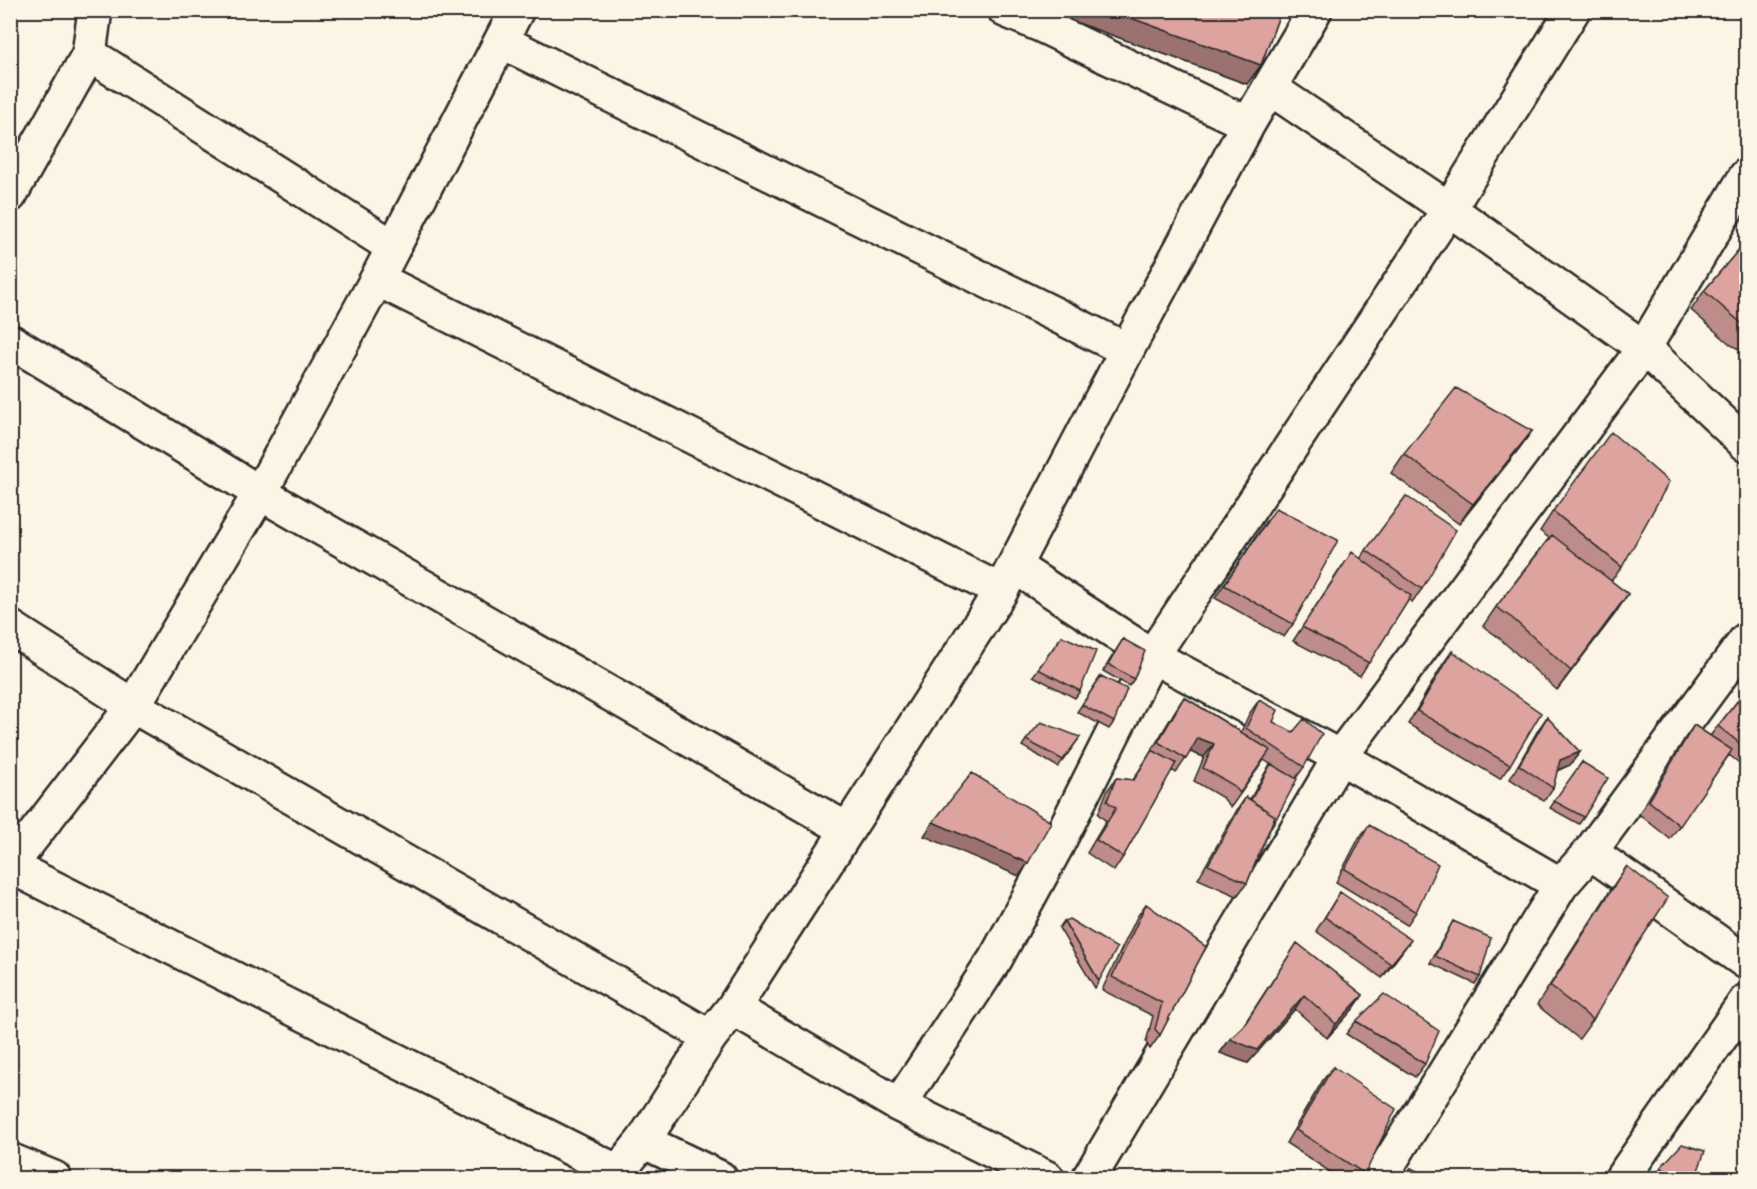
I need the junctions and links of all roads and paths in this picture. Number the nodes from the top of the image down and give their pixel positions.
1 (95, 10) edge
2 (517, 10) edge
3 (1005, 10) edge
4 (1315, 10) edge
5 (1573, 10) edge
6 (1047, 18) edge
7 (501, 41) junction
8 (89, 54) junction
9 (1270, 88) junction
10 (1248, 124) junction
11 (1746, 176) edge
12 (10, 195) edge
13 (1449, 209) junction
14 (393, 247) junction
15 (377, 279) junction
16 (10, 341) edge
17 (1644, 348) junction
18 (1127, 350) junction
19 (1746, 444) edge
20 (260, 493) junction
21 (1008, 578) junction
22 (10, 627) edge
23 (1746, 640) edge
24 (1152, 656) junction
25 (133, 706) junction
26 (1340, 757) junction
27 (846, 829) junction
28 (1590, 852) junction
29 (10, 866) edge
30 (1561, 885) junction
31 (1746, 962) edge
32 (1746, 1001) edge
33 (733, 1008) junction
34 (711, 1037) junction
35 (899, 1105) junction
36 (643, 1142) junction
37 (10, 1160) edge
38 (615, 1175) edge
39 (54, 1179) edge
40 (720, 1179) edge
41 (1047, 1179) edge
42 (1089, 1179) edge
43 (1380, 1179) edge
44 (1622, 1179) edge

1 - 8 street
2 - 7 street
3 - 6 street
4 - 9 street
5 - 13 street
6 - 10 street
7 - 14 street
7 - 18 street
8 - 12 street
8 - 14 street
9 - 10 street
9 - 13 street
10 - 18 street
11 - 17 street
13 - 17 street
13 - 24 street
14 - 15 street
15 - 20 street
15 - 21 street
16 - 20 street
17 - 19 street
17 - 26 street
18 - 21 street
20 - 25 street
20 - 27 street
21 - 24 street
21 - 27 street
22 - 25 street
23 - 28 street
24 - 26 street
24 - 35 street
25 - 29 street
25 - 34 street
26 - 30 street
26 - 42 street
27 - 33 street
28 - 30 street
28 - 31 street
29 - 38 street
30 - 43 street
32 - 44 street
33 - 34 street
33 - 35 street
34 - 36 street
35 - 41 street
36 - 38 street
36 - 40 street
37 - 39 street

